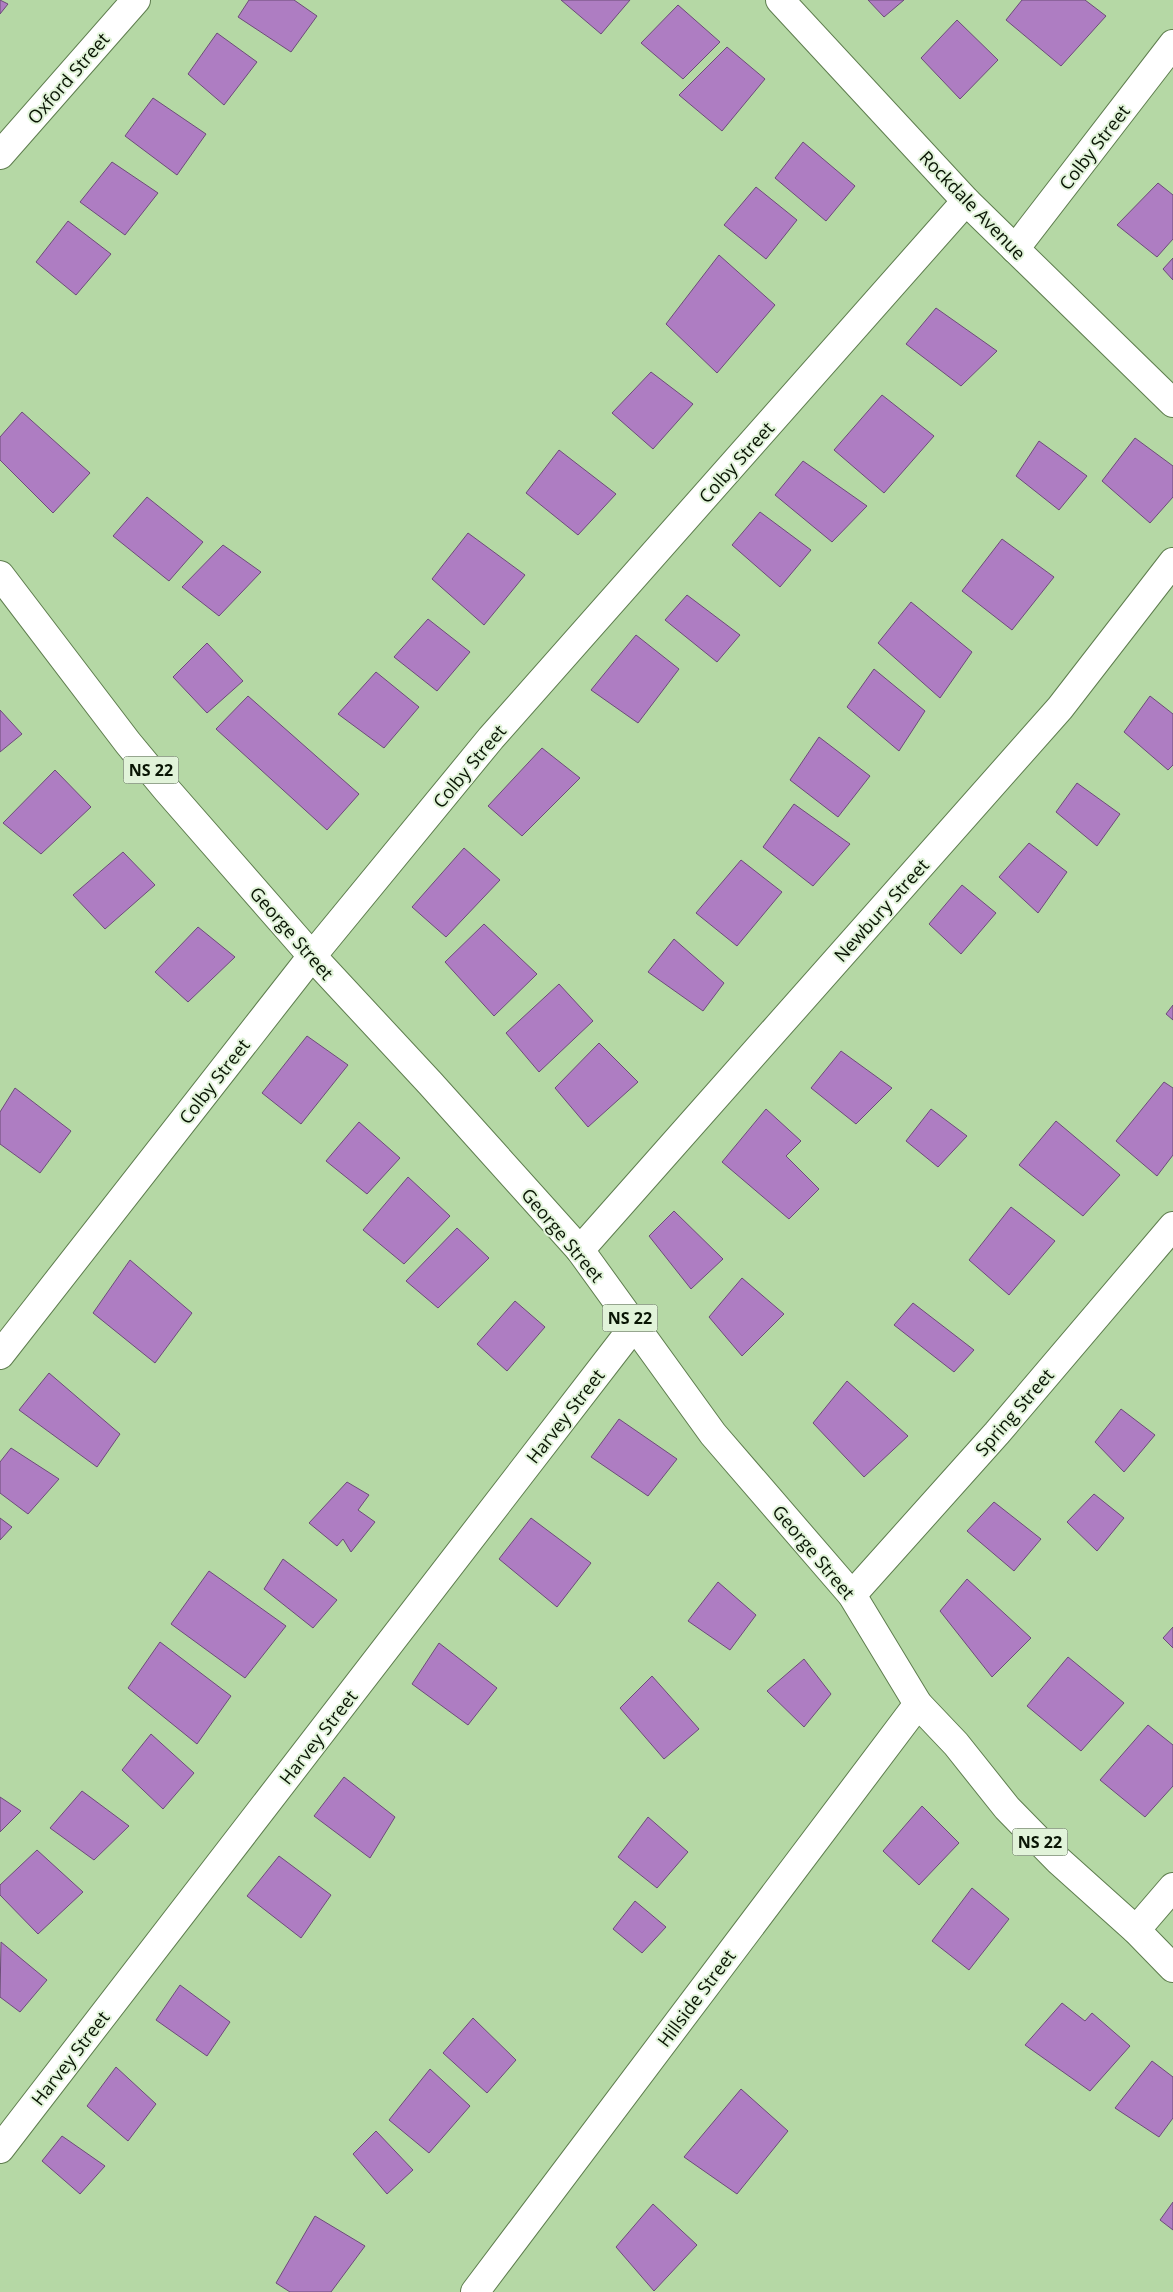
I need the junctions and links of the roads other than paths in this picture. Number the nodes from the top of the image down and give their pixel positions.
1 (136, 0) edge
2 (780, 0) edge
3 (1173, 44) edge
4 (0, 155) edge
5 (966, 201) junction
6 (1015, 249) junction
7 (1173, 403) edge
8 (1173, 562) edge
9 (0, 575) edge
10 (312, 956) junction
11 (1173, 1226) edge
12 (580, 1250) junction
13 (635, 1325) junction
14 (0, 1355) edge
15 (852, 1596) junction
16 (918, 1704) junction
17 (1173, 1887) edge
18 (1136, 1930) junction
19 (1173, 1968) edge
20 (0, 2149) edge
21 (474, 2292) edge

1 - 4 street, Oxford Street
2 - 5 street, Rockdale Avenue
3 - 6 street, Colby Street
5 - 6 street, Rockdale Avenue
5 - 10 street, Colby Street
6 - 7 street, Rockdale Avenue
8 - 12 street, Newbury Street
9 - 10 street, George Street / NS 22
10 - 12 street, George Street / NS 22
10 - 14 street, Colby Street
11 - 15 street, Spring Street
12 - 13 street, George Street / NS 22
13 - 15 street, George Street / NS 22
13 - 20 street, Harvey Street
15 - 16 street, George Street / NS 22
16 - 18 street, George Street / NS 22
16 - 21 street, Hillside Street
17 - 18 street
18 - 19 street, George Street / NS 22

